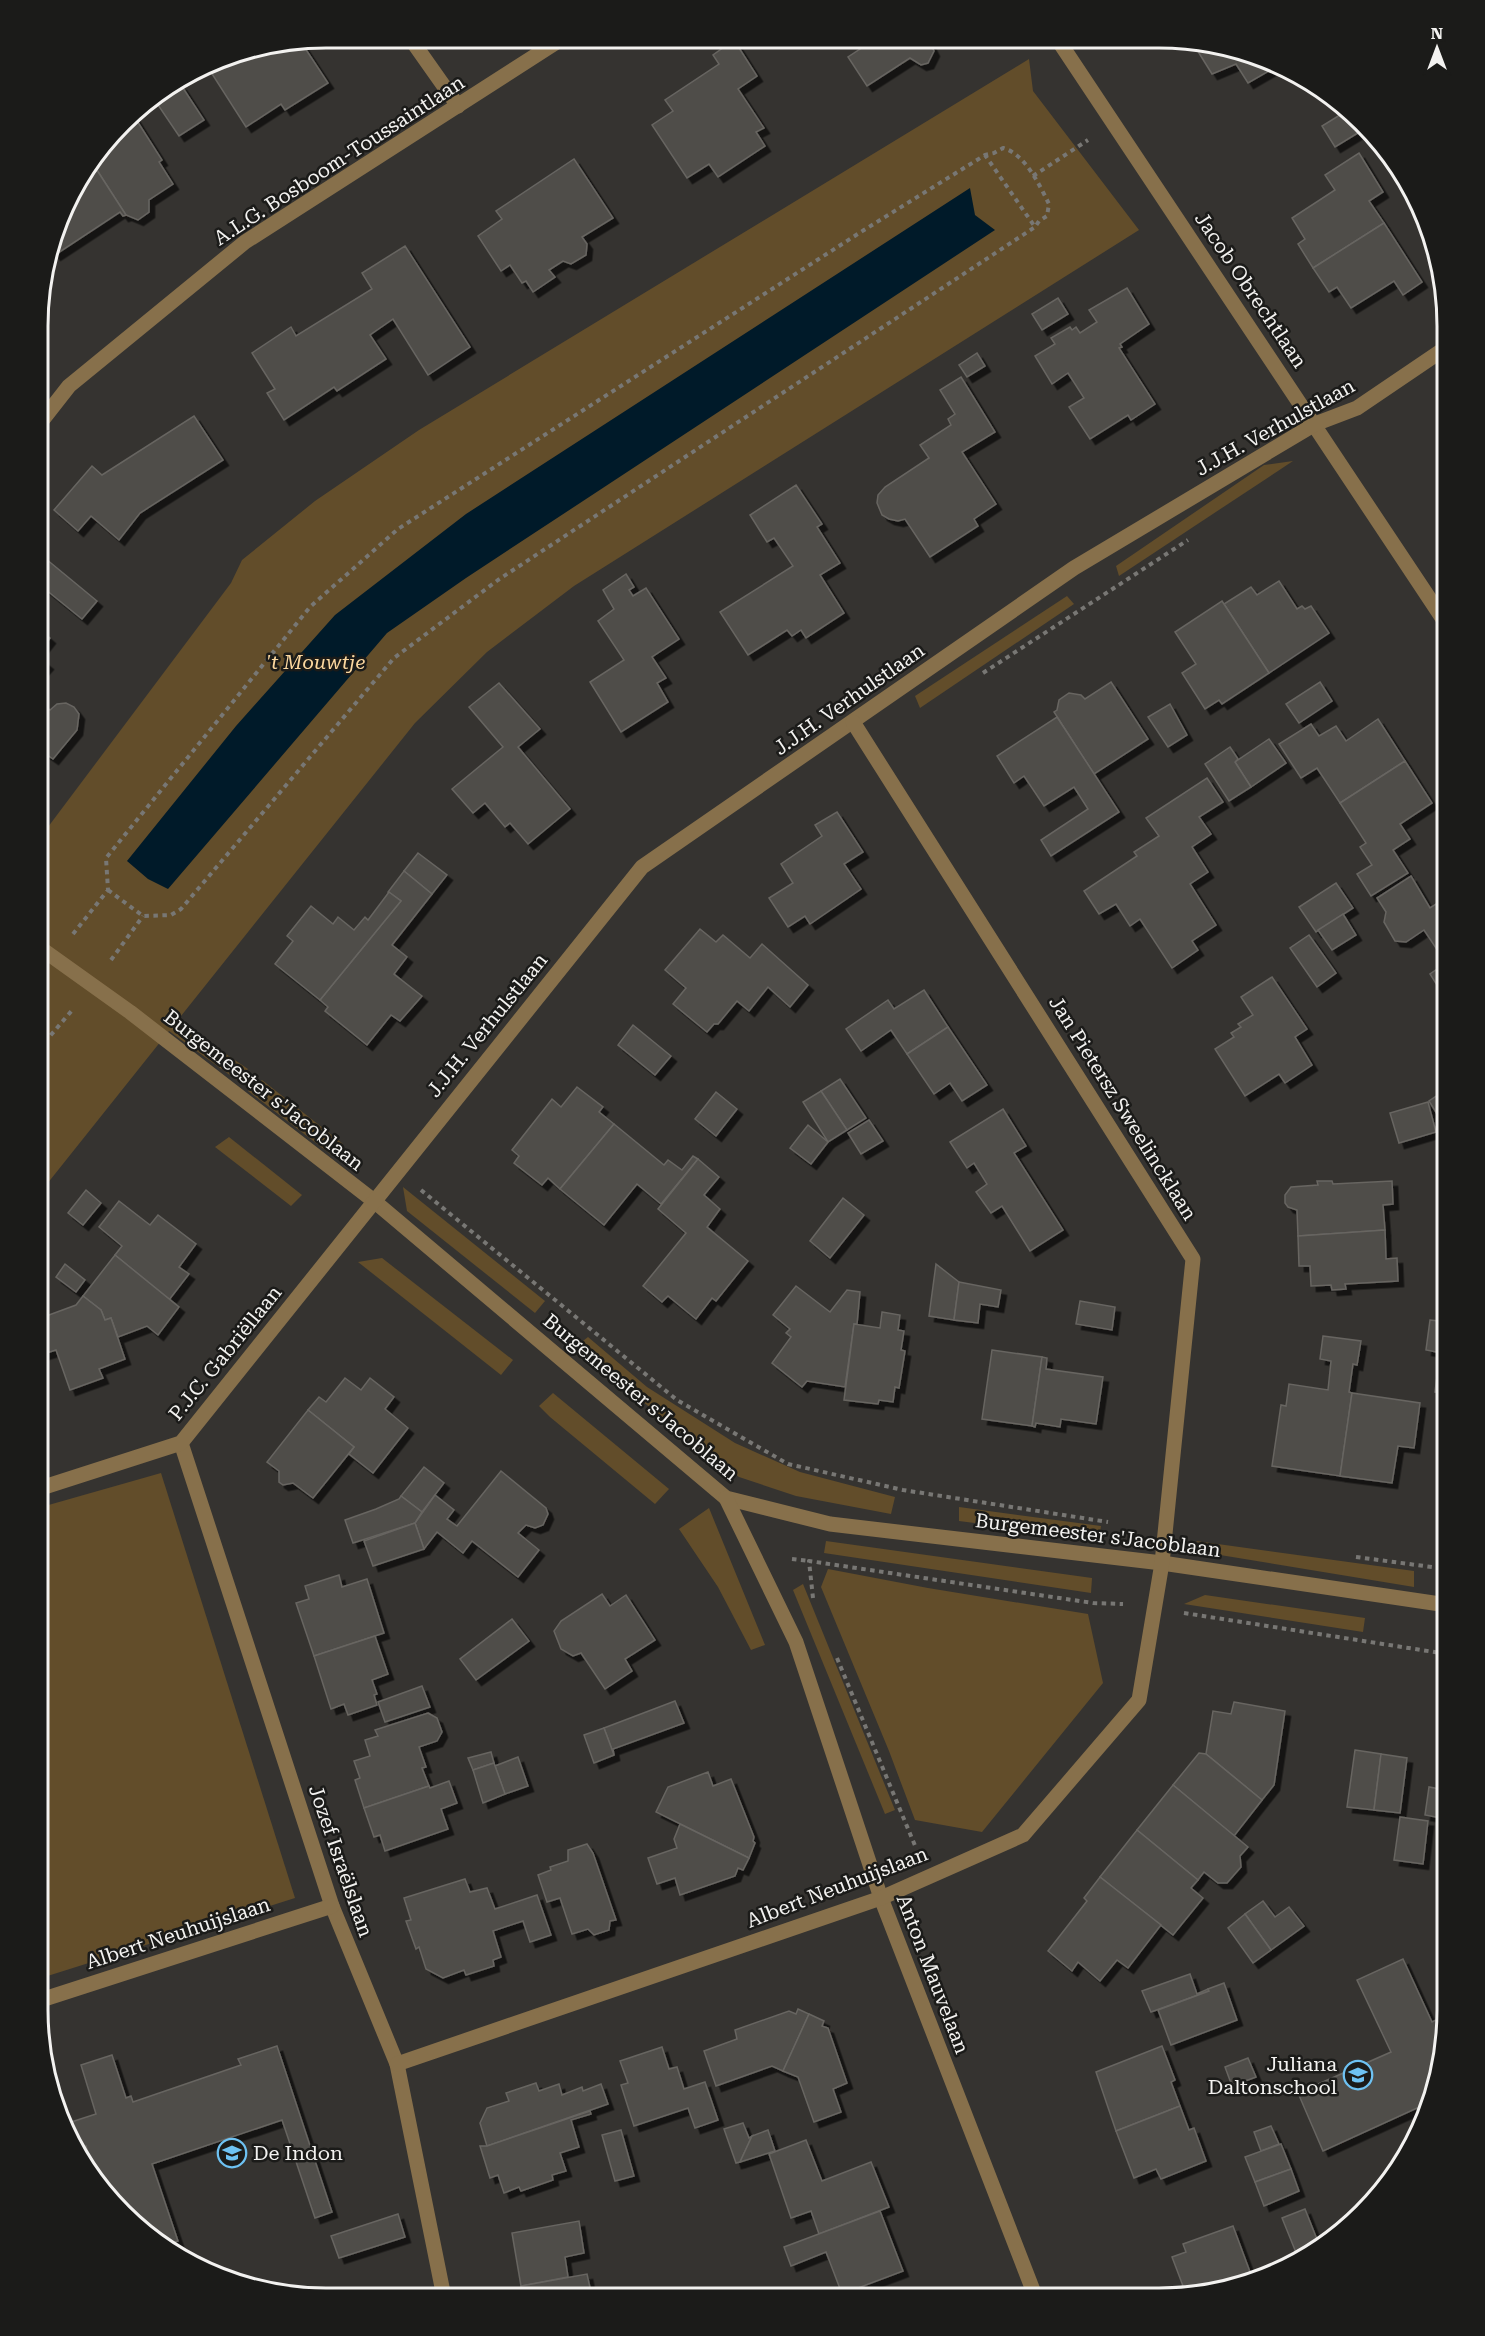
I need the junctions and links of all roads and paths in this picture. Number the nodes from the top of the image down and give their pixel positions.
1 (417, 48) edge
2 (548, 48) edge
3 (1063, 48) edge
4 (458, 106) junction
5 (1076, 148) dead end
6 (985, 155) junction
7 (1033, 176) junction
8 (1035, 227) junction
9 (1437, 354) edge
10 (48, 413) edge
11 (1315, 424) junction
12 (1190, 539) dead end
13 (1437, 610) edge
14 (980, 675) dead end
15 (853, 722) junction
16 (108, 890) junction
17 (142, 916) junction
18 (76, 929) dead end
19 (48, 953) edge
20 (114, 957) dead end
21 (59, 1027) dead end
22 (48, 1040) edge
23 (398, 1171) junction
24 (374, 1201) junction
25 (180, 1443) junction
26 (48, 1486) edge
27 (726, 1498) junction
28 (1108, 1522) dead end
29 (1353, 1556) dead end
30 (1162, 1563) junction
31 (1437, 1568) edge
32 (1437, 1604) edge
33 (816, 1605) dead end
34 (1155, 1606) junction
35 (834, 1648) dead end
36 (1437, 1652) edge
37 (928, 1876) junction
38 (881, 1898) junction
39 (332, 1906) junction
40 (48, 1998) edge
41 (397, 2064) junction
42 (442, 2288) edge
43 (1032, 2288) edge

1 - 4 street
2 - 4 street, A.L.G. Bosboom-Toussaintlaan
3 - 11 street, Jacob Obrechtlaan
4 - 10 street, A.L.G. Bosboom-Toussaintlaan
5 - 7 path
6 - 7 path
6 - 8 path
6 - 16 path
7 - 8 path
8 - 17 path
9 - 11 street, J.J.H. Verhulstlaan
11 - 13 street, Jacob Obrechtlaan
11 - 15 street, J.J.H. Verhulstlaan
12 - 14 path
15 - 23 street, J.J.H. Verhulstlaan
15 - 30 street, Jan Pietersz Sweelincklaan
16 - 17 path
16 - 18 path
17 - 20 path
19 - 24 street, Burgemeester s'Jacoblaan
21 - 22 path
23 - 24 street, J.J.H. Verhulstlaan
23 - 28 path
24 - 25 street, P.J.C. Gabriëllaan
24 - 27 street, Burgemeester s'Jacoblaan
25 - 26 street, P.J.C. Gabriëllaan
25 - 39 street, Jozef Israëlslaan
27 - 30 street, Burgemeester s'Jacoblaan
27 - 38 street, Anton Mauvelaan
29 - 31 path
30 - 32 street, Burgemeester s'Jacoblaan
30 - 34 street, Albert Neuhuijslaan
33 - 34 path
34 - 36 path
34 - 37 street, Albert Neuhuijslaan
35 - 37 path
37 - 38 street, Albert Neuhuijslaan
38 - 41 street, Albert Neuhuijslaan
38 - 43 street, Anton Mauvelaan
39 - 40 street, Albert Neuhuijslaan
39 - 41 street, Jozef Israëlslaan
41 - 42 street, Jozef Israëlslaan

